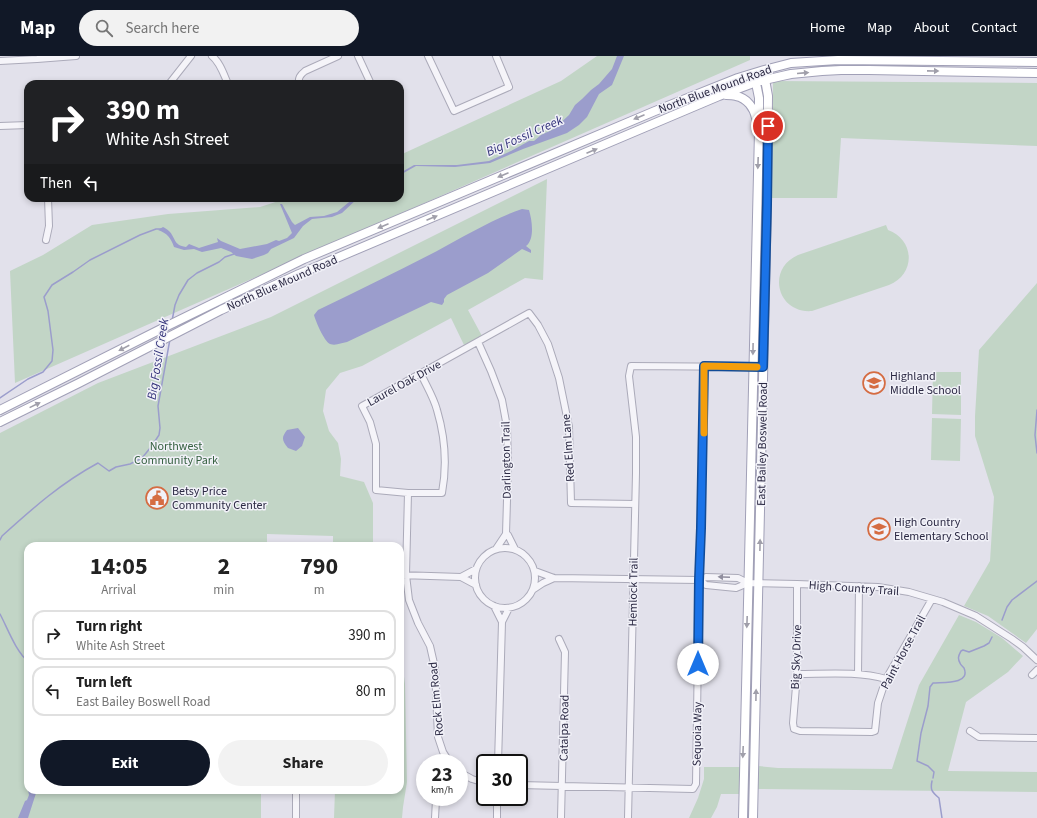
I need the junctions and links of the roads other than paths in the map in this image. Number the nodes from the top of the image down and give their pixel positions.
1 (76, 56) edge
2 (191, 56) edge
3 (212, 56) edge
4 (338, 56) edge
5 (358, 56) edge
6 (428, 56) edge
7 (496, 56) edge
8 (0, 61) edge
9 (1011, 62) junction
10 (1037, 62) edge
11 (764, 70) junction
12 (954, 71) junction
13 (1037, 72) edge
14 (754, 73) junction
15 (172, 80) edge
16 (226, 80) edge
17 (299, 80) edge
18 (369, 80) edge
19 (765, 80) junction
20 (756, 82) junction
21 (719, 96) junction
22 (24, 125) edge
23 (0, 126) edge
24 (759, 131) junction
25 (568, 147) junction
26 (572, 159) junction
27 (48, 202) edge
28 (46, 240) dead end
29 (756, 261) junction
30 (765, 300) junction
31 (755, 302) junction
32 (529, 313) joint
33 (764, 336) junction
34 (478, 342) junction
35 (704, 366) junction
36 (753, 367) junction
37 (763, 367) junction
38 (421, 374) junction
39 (0, 410) edge
40 (0, 422) edge
41 (752, 454) junction
42 (761, 454) junction
43 (751, 486) junction
44 (761, 486) junction
45 (408, 493) junction
46 (635, 504) junction
47 (506, 534) junction
48 (496, 549) junction
49 (515, 549) junction
50 (404, 559) edge
51 (476, 569) junction
52 (535, 572) junction
53 (404, 575) edge
54 (461, 576) junction
55 (554, 578) junction
56 (404, 579) edge
57 (632, 579) junction
58 (699, 580) junction
59 (748, 583) junction
60 (759, 584) junction
61 (797, 584) junction
62 (476, 585) junction
63 (859, 586) junction
64 (534, 589) junction
65 (932, 599) junction
66 (494, 606) junction
67 (509, 608) junction
68 (502, 622) junction
69 (558, 639) dead end
70 (1037, 660) edge
71 (1037, 670) edge
72 (797, 674) junction
73 (858, 674) junction
74 (1032, 675) dead end
75 (886, 679) junction
76 (875, 731) joint
77 (970, 731) dead end
78 (1037, 738) edge
79 (444, 754) edge
80 (498, 754) edge
81 (528, 785) edge
82 (562, 786) junction
83 (628, 787) junction
84 (296, 794) edge
85 (436, 806) edge
86 (497, 806) edge
87 (296, 818) edge
88 (435, 818) edge
89 (497, 818) edge
90 (562, 818) edge
91 (628, 818) edge
92 (742, 818) edge
93 (753, 818) edge

1 - 8 street
2 - 15 street
3 - 16 street
4 - 17 street
5 - 18 street
6 - 7 street
9 - 10 main road, North Blue Mound Road
9 - 11 main road, North Blue Mound Road
9 - 12 main road
11 - 14 main road, North Blue Mound Road
11 - 19 main road, East Bailey Boswell Road
12 - 13 main road, North Blue Mound Road
19 -> 12 main road, North Blue Mound Road
14 - 20 main road, East Bailey Boswell Road
14 -> 25 main road, North Blue Mound Road
19 - 20 main road, North Blue Mound Road
19 - 30 main road, East Bailey Boswell Road
20 - 21 main road, North Blue Mound Road
20 - 24 main road, East Bailey Boswell Road
21 - 24 main road, North Blue Mound Road
26 -> 21 main road, North Blue Mound Road
22 - 23 street
24 -> 29 main road, East Bailey Boswell Road
25 - 26 main road
25 -> 39 main road, North Blue Mound Road
40 -> 26 main road, North Blue Mound Road
27 - 28 street
29 - 30 main road
29 - 31 main road, East Bailey Boswell Road
30 - 33 main road, East Bailey Boswell Road
31 - 33 main road
31 -> 36 main road, East Bailey Boswell Road
32 - 34 street, Laurel Oak Drive
32 - 46 street, Red Elm Lane
33 - 37 main road, East Bailey Boswell Road
34 - 38 street, Laurel Oak Drive
34 - 47 street, Darlington Trail
35 - 36 street
35 - 46 street, Hemlock Trail
35 - 58 street, Sequoia Way
36 - 37 street
36 - 41 main road, East Bailey Boswell Road
37 - 42 main road, East Bailey Boswell Road
38 - 45 street
38 - 45 street, Laurel Oak Drive
41 - 42 main road
41 - 43 main road, East Bailey Boswell Road
42 - 44 main road, East Bailey Boswell Road
43 - 44 main road
43 - 59 main road, East Bailey Boswell Road
60 -> 44 main road, East Bailey Boswell Road
45 - 50 street, Rock Elm Road
46 - 57 street, Hemlock Trail
47 - 48 street
47 - 49 street
48 - 49 street
48 - 51 street
49 - 52 street
51 - 54 street
51 - 62 street
52 - 55 street
52 - 64 street
53 - 54 street
54 - 62 street
55 - 57 street
55 - 64 street
56 - 79 street, Rock Elm Road
57 - 58 street
57 - 83 street, Hemlock Trail
59 -> 58 street
58 - 59 street
58 - 83 street, Sequoia Way
59 - 60 street, High Country Trail
59 -> 92 main road, East Bailey Boswell Road
60 - 61 street, High Country Trail
93 -> 60 main road, East Bailey Boswell Road
61 - 63 street, High Country Trail
61 - 72 street, Big Sky Drive
62 - 66 street
63 - 65 street, High Country Trail
63 - 73 street
64 - 67 street
65 - 70 street, High Country Trail
65 - 75 street, Paint Horse Trail
66 - 67 street
66 - 68 street
67 - 68 street
68 - 80 street
69 - 82 street, Catalpa Road
71 - 74 street
72 - 73 street
72 - 76 street, Big Sky Drive
73 - 75 street
75 - 76 street, Paint Horse Trail
77 - 78 street
81 - 82 street
82 - 83 street
82 - 90 street, Catalpa Road
83 - 91 street, Hemlock Trail
84 - 87 street
85 - 88 street
86 - 89 street

